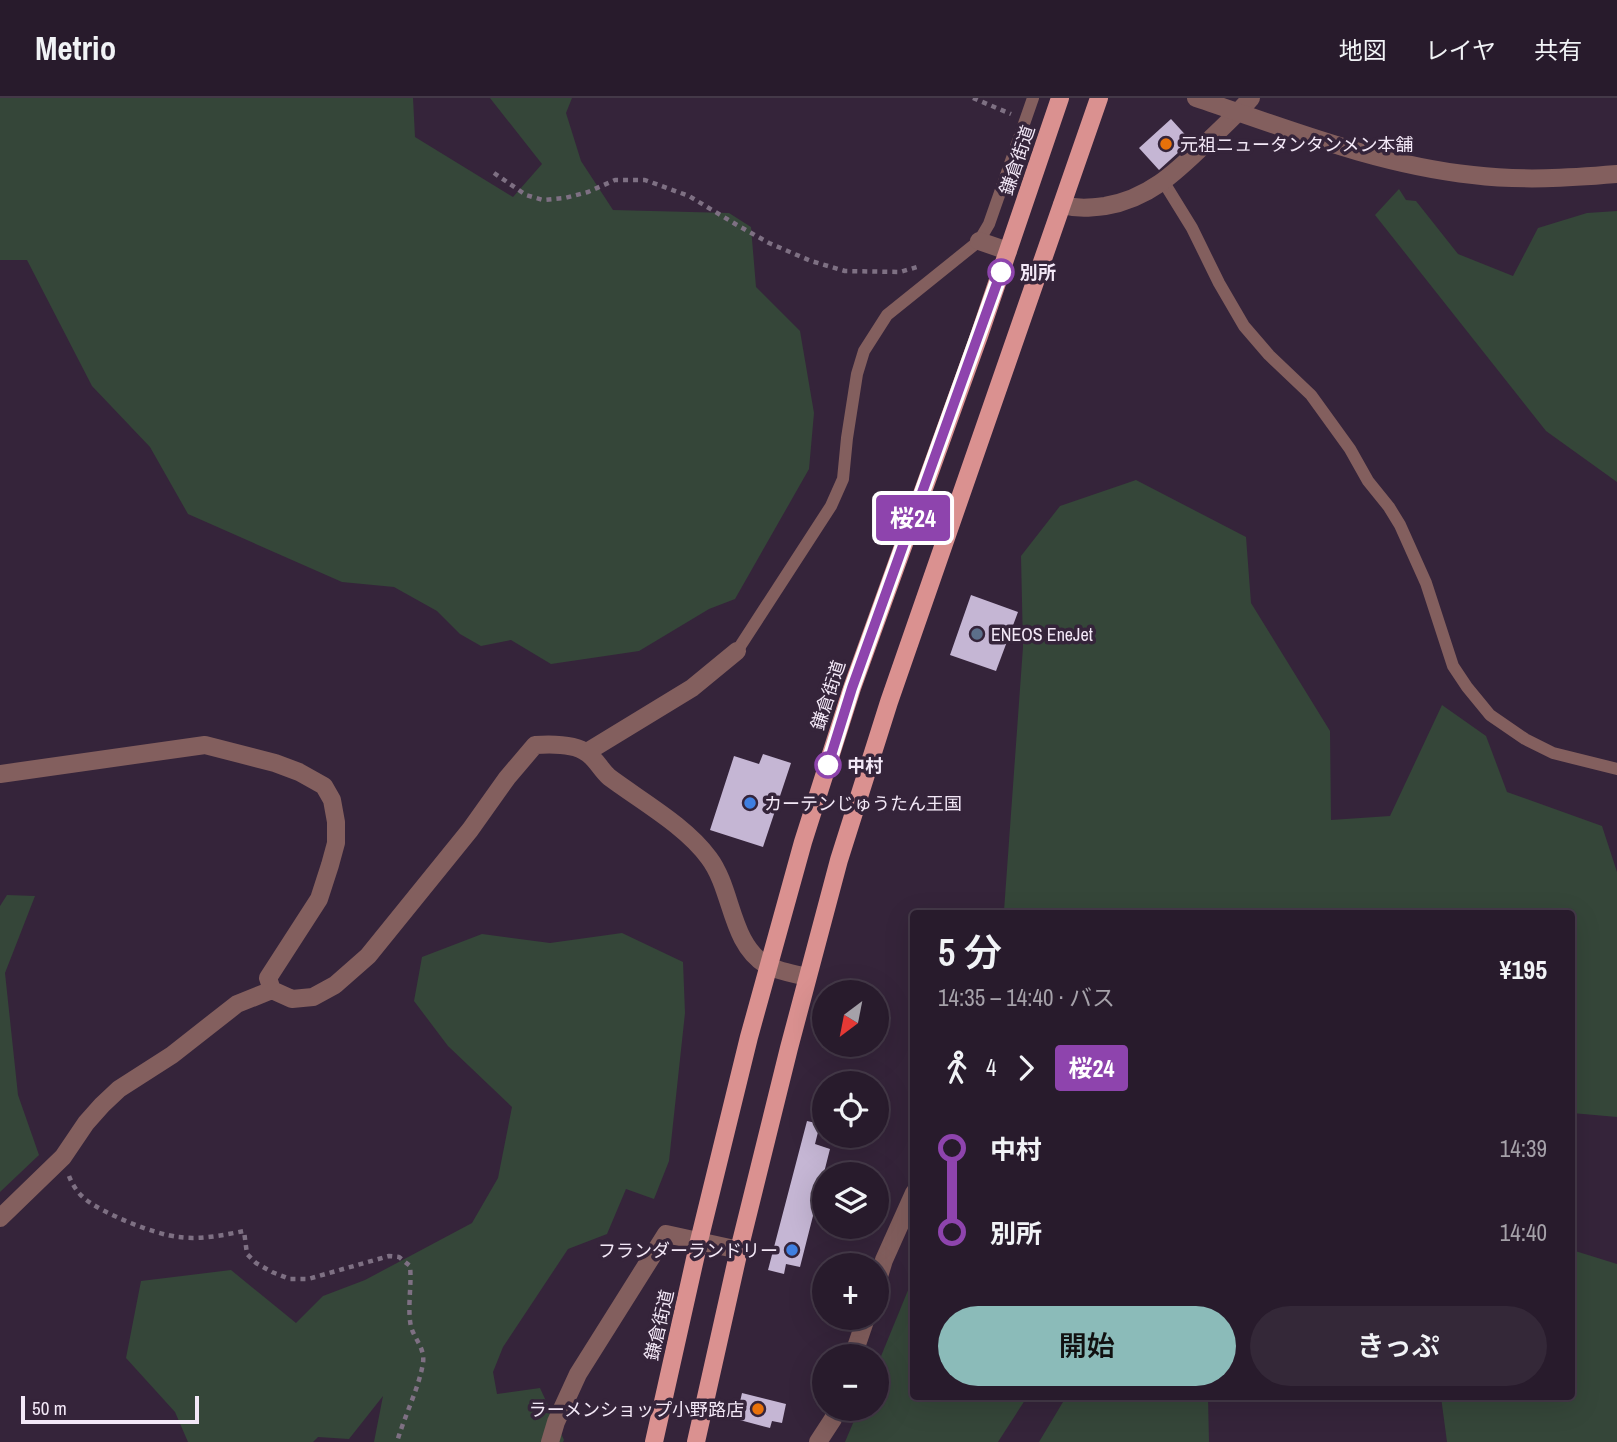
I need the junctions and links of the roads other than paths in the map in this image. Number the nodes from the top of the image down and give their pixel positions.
1 (1033, 98) edge
2 (1060, 98) edge
3 (1099, 98) edge
4 (1196, 98) edge
5 (1251, 98) edge
6 (1238, 112) junction
7 (1617, 174) edge
8 (1163, 181) junction
9 (1062, 205) junction
10 (978, 240) junction
11 (1008, 251) junction
12 (737, 651) joint
13 (587, 752) junction
14 (1617, 769) edge
15 (0, 774) edge
16 (767, 966) junction
17 (807, 978) junction
18 (272, 990) junction
19 (910, 1202) edge
20 (0, 1218) edge
21 (699, 1241) junction
22 (739, 1250) junction
23 (887, 1253) edge
24 (831, 1421) edge
25 (550, 1442) edge
26 (654, 1442) edge
27 (696, 1442) edge
28 (818, 1442) edge

1 - 10 lane
2 - 11 main road, 鎌倉街道
3 - 9 main road
4 - 6 street
5 - 6 street
6 - 7 street
6 - 8 street
8 - 9 street
8 - 14 lane
9 - 17 main road
10 - 11 street
10 - 12 lane
11 - 16 main road, 鎌倉街道
12 - 13 street
13 - 16 street
13 - 18 street
15 - 18 street
16 - 17 street
16 - 21 main road, 鎌倉街道
17 - 22 main road
18 - 20 street
19 - 23 street
21 - 22 street
21 - 25 street
21 - 26 main road, 鎌倉街道
22 - 27 main road
24 - 28 street

